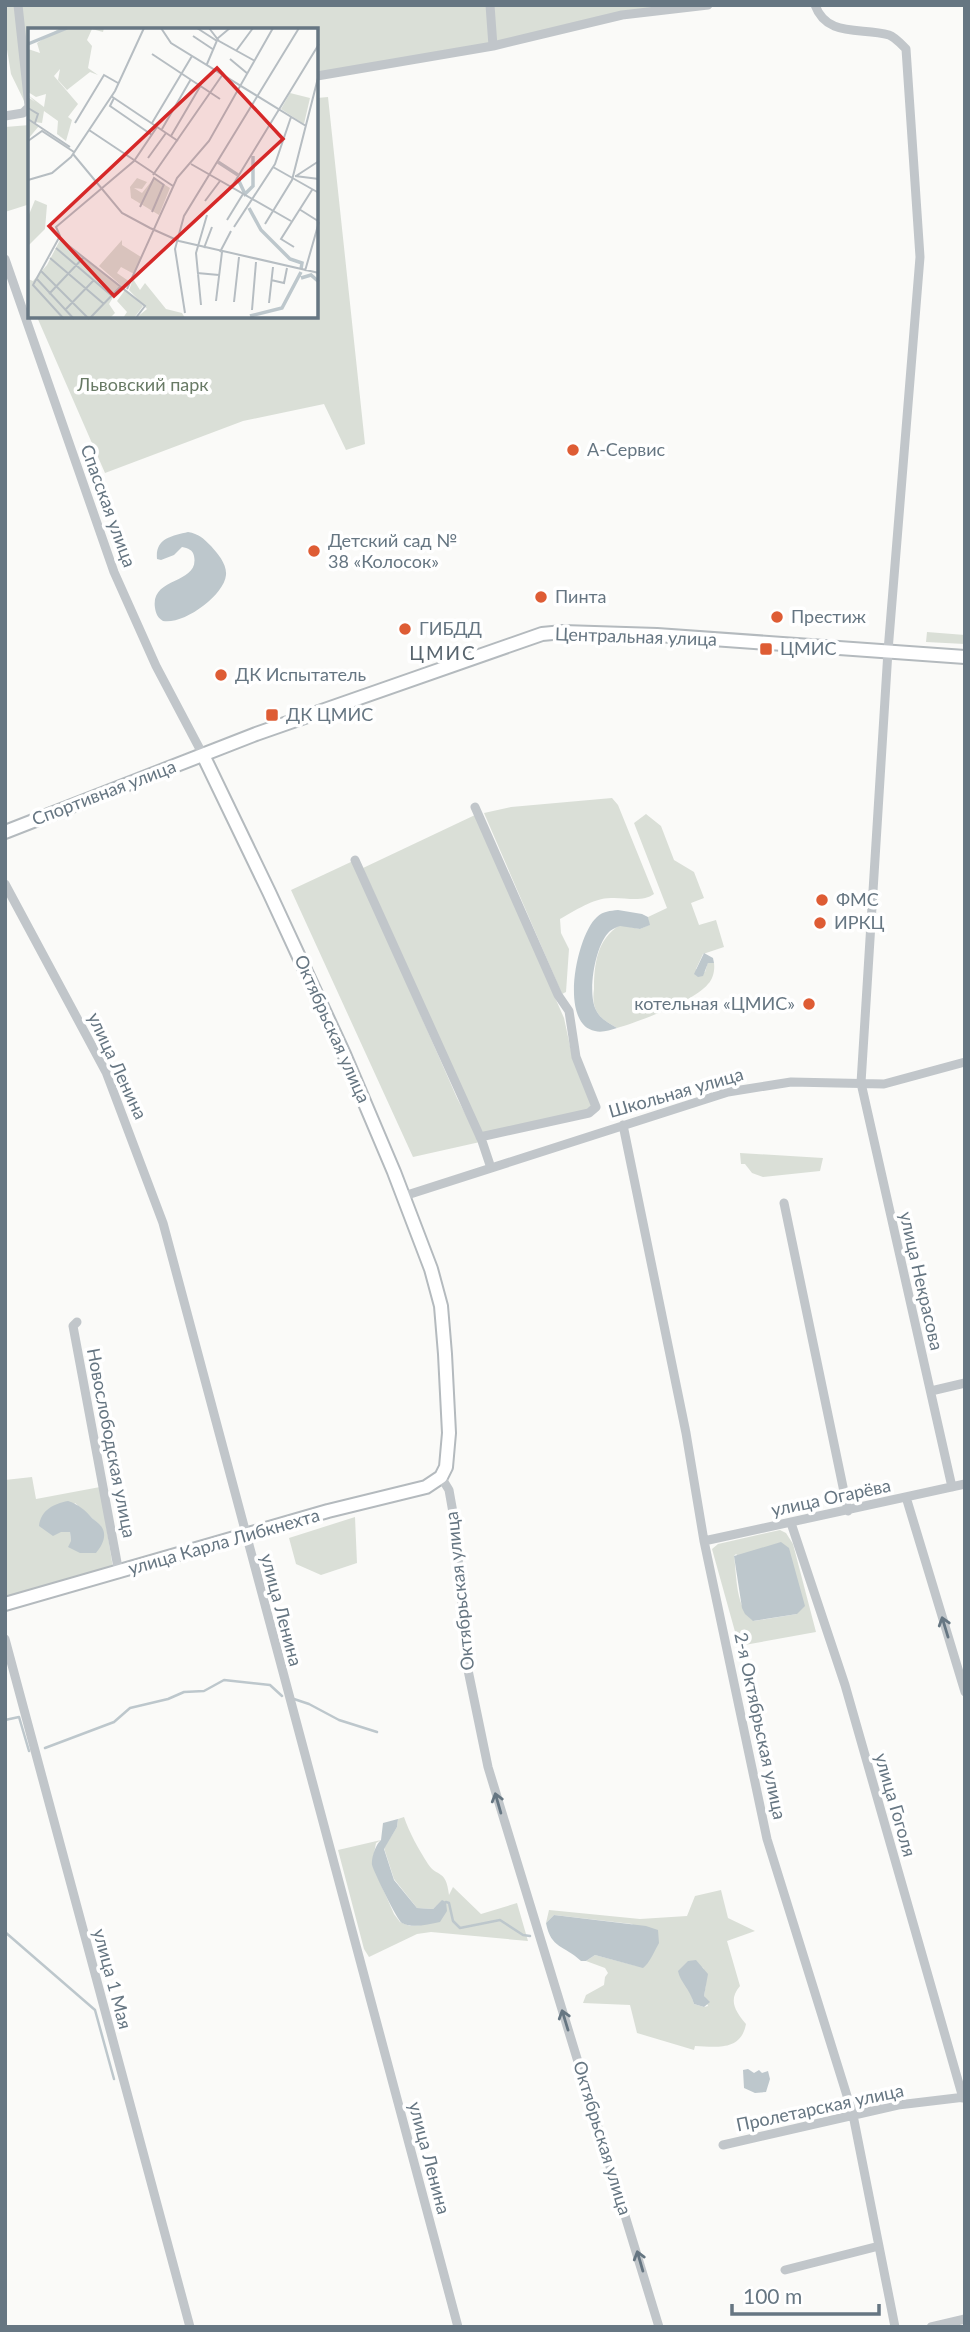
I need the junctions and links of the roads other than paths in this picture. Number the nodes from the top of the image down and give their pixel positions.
1 (18, 5) edge
2 (490, 5) edge
3 (708, 5) edge
4 (815, 5) edge
5 (493, 46) junction
6 (318, 76) edge
7 (28, 97) edge
8 (28, 107) edge
9 (5, 116) edge
10 (5, 259) edge
11 (888, 651) junction
12 (965, 657) edge
13 (203, 755) junction
14 (475, 807) dead end
15 (5, 832) edge
16 (355, 860) dead end
17 (5, 884) edge
18 (965, 1062) edge
19 (861, 1083) junction
20 (624, 1125) junction
21 (480, 1137) junction
22 (491, 1168) junction
23 (404, 1196) junction
24 (784, 1203) dead end
25 (77, 1322) dead end
26 (965, 1383) edge
27 (931, 1391) junction
28 (441, 1477) junction
29 (965, 1484) edge
30 (952, 1487) junction
31 (906, 1497) junction
32 (848, 1511) junction
33 (790, 1523) junction
34 (245, 1536) junction
35 (704, 1541) junction
36 (119, 1573) junction
37 (5, 1604) edge
38 (5, 1639) edge
39 (965, 1692) edge
40 (964, 2098) edge
41 (853, 2115) junction
42 (723, 2145) dead end
43 (879, 2246) junction
44 (785, 2270) dead end
45 (965, 2319) edge
46 (190, 2327) edge
47 (458, 2327) edge
48 (659, 2327) edge
49 (895, 2327) edge
50 (931, 2327) edge

1 - 7 street
2 - 5 street
3 - 5 street
4 - 11 street, улица Некрасова
5 - 6 street
8 - 9 street
10 - 13 street, Спасская улица
11 - 12 street, Центральная улица
11 - 13 street, Центральная улица
11 - 19 street, улица Некрасова
13 - 15 street, Спортивная улица
13 - 23 street, Октябрьская улица
14 - 21 street
16 - 21 street
17 - 34 street, улица Ленина
18 - 19 street, Школьная улица
19 - 20 street, Школьная улица
19 - 27 street, улица Некрасова
20 - 22 street, Школьная улица
20 - 35 street, 2-я Октябрьская улица
21 - 22 street
22 - 23 street, Школьная улица
23 - 28 street, Октябрьская улица
24 - 32 street
25 - 36 street, Новослободская улица
26 - 27 street
27 - 30 street, улица Некрасова
28 - 34 street, улица Карла Либкнехта
48 -> 28 street, Октябрьская улица
29 - 30 street, улица Огарёва
30 - 31 street, улица Огарёва
31 - 32 street, улица Огарёва
39 -> 31 street
32 - 33 street, улица Огарёва
33 - 35 street, улица Огарёва
33 - 40 street, улица Гоголя
34 - 36 street, улица Карла Либкнехта
34 - 47 street, улица Ленина
35 - 41 street, 2-я Октябрьская улица
36 - 37 street, улица Карла Либкнехта
38 - 46 street, улица 1 Мая
40 - 41 street, Пролетарская улица
41 - 42 street, Пролетарская улица
41 - 43 street, 2-я Октябрьская улица
43 - 44 street
43 - 49 street, 2-я Октябрьская улица
45 - 50 street

